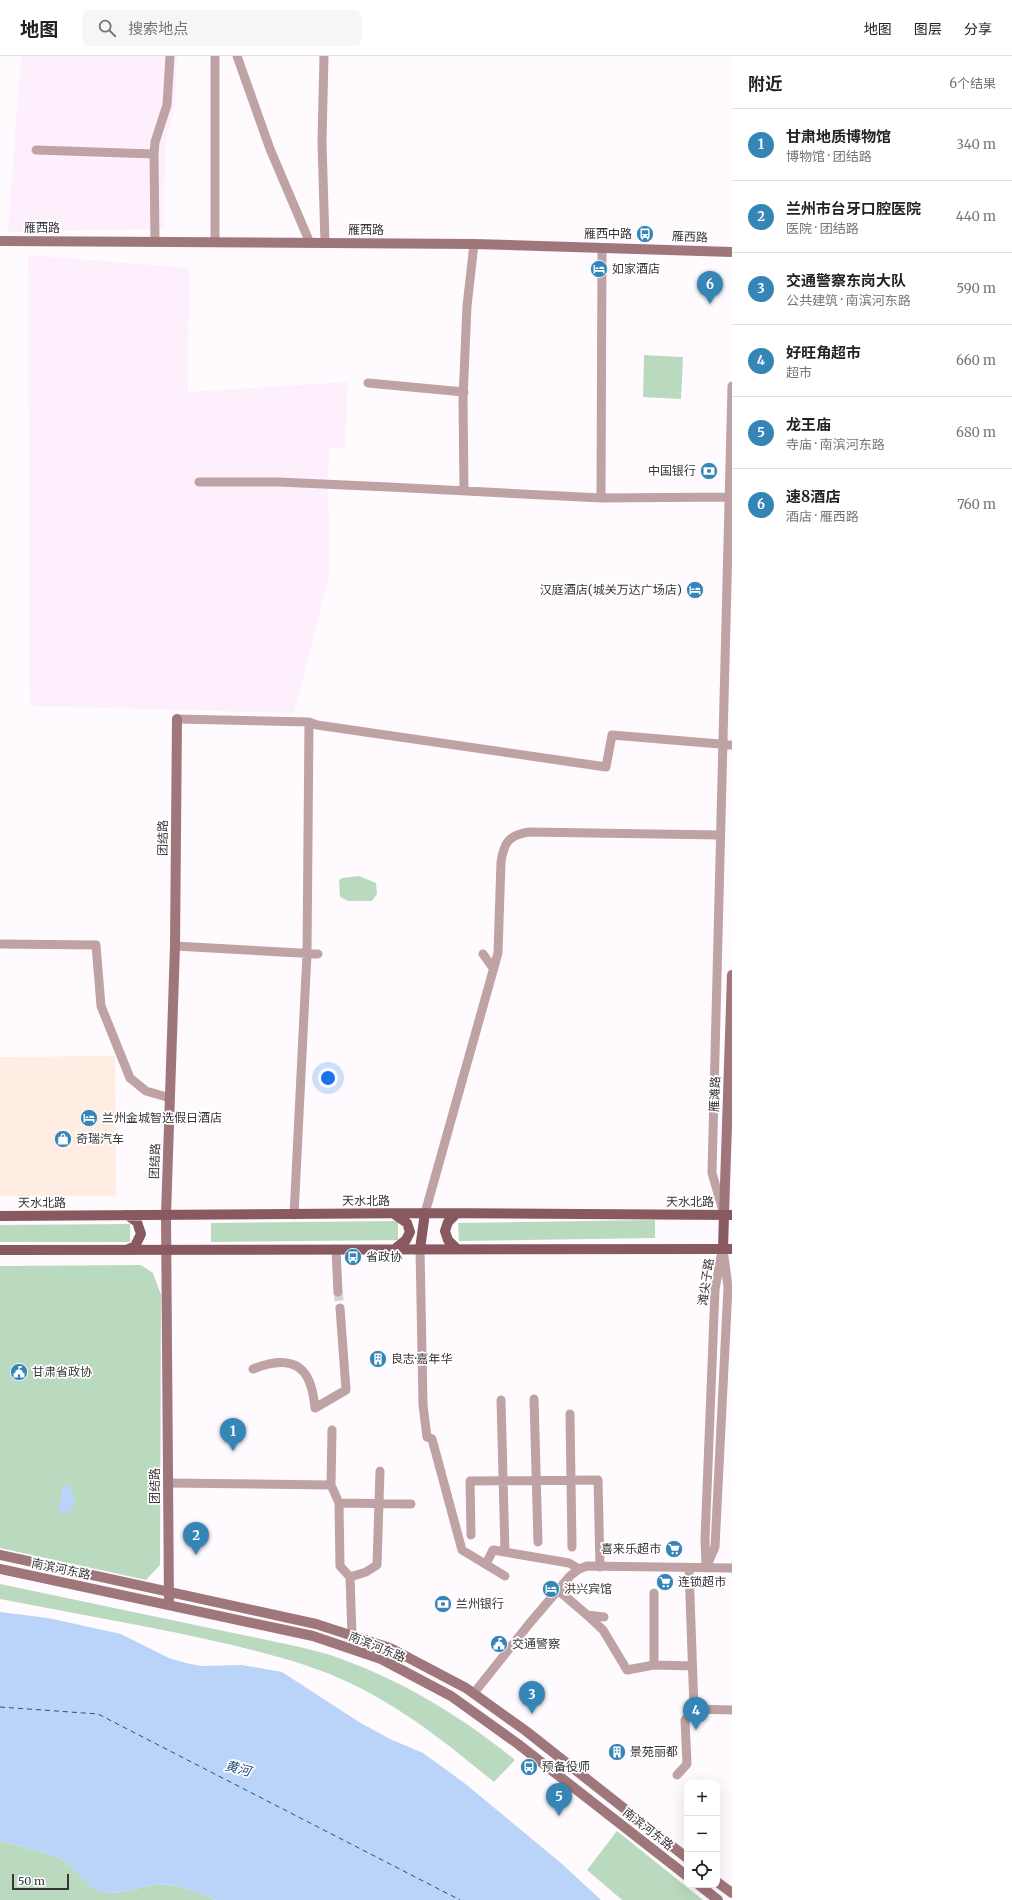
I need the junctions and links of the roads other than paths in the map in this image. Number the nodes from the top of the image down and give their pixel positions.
1 (170, 56) edge
2 (215, 56) edge
3 (237, 56) edge
4 (324, 56) edge
5 (36, 150) dead end
6 (154, 154) junction
7 (0, 240) edge
8 (155, 242) junction
9 (215, 242) junction
10 (310, 243) junction
11 (325, 243) junction
12 (474, 244) junction
13 (602, 248) junction
14 (732, 252) edge
15 (368, 383) dead end
16 (732, 386) edge
17 (464, 392) junction
18 (199, 482) dead end
19 (464, 491) junction
20 (731, 496) edge
21 (601, 498) junction
22 (177, 719) joint
23 (309, 722) junction
24 (728, 744) edge
25 (719, 835) junction
26 (0, 944) edge
27 (175, 946) junction
28 (307, 954) junction
29 (318, 954) dead end
30 (483, 954) dead end
31 (493, 968) junction
32 (732, 974) edge
33 (170, 1098) junction
34 (425, 1213) junction
35 (394, 1214) junction
36 (456, 1214) junction
37 (127, 1215) junction
38 (166, 1215) junction
39 (294, 1215) junction
40 (728, 1215) edge
41 (0, 1216) edge
42 (396, 1248) junction
43 (456, 1248) junction
44 (336, 1249) junction
45 (420, 1249) junction
46 (727, 1249) edge
47 (0, 1250) edge
48 (128, 1250) junction
49 (166, 1250) junction
50 (338, 1292) tunnel mouth
51 (340, 1308) tunnel mouth
52 (253, 1369) dead end
53 (501, 1400) dead end
54 (534, 1400) dead end
55 (570, 1414) dead end
56 (332, 1430) dead end
57 (380, 1471) dead end
58 (571, 1480) junction
59 (503, 1481) junction
60 (537, 1481) junction
61 (168, 1483) junction
62 (331, 1485) junction
63 (339, 1503) junction
64 (379, 1503) junction
65 (411, 1504) dead end
66 (471, 1535) dead end
67 (538, 1542) dead end
68 (572, 1547) dead end
69 (505, 1552) junction
70 (0, 1555) edge
71 (486, 1564) junction
72 (600, 1567) junction
73 (690, 1568) junction
74 (706, 1568) junction
75 (732, 1568) edge
76 (0, 1569) edge
77 (579, 1569) junction
78 (505, 1576) dead end
79 (350, 1577) junction
80 (558, 1590) junction
81 (169, 1591) junction
82 (654, 1593) dead end
83 (169, 1605) junction
84 (587, 1615) junction
85 (604, 1617) dead end
86 (352, 1636) junction
87 (654, 1665) junction
88 (692, 1666) junction
89 (474, 1693) junction
90 (694, 1709) junction
91 (732, 1710) edge
92 (677, 1775) dead end
93 (684, 1856) edge
94 (684, 1874) edge
95 (720, 1884) edge
96 (703, 1888) edge
97 (732, 1893) edge
98 (718, 1900) edge

1 - 6 street
2 - 9 street
3 - 10 street
4 - 11 street
5 - 6 street
6 - 8 street
7 - 8 main road, 雁西路
8 - 9 main road, 雁西路
9 - 10 main road, 雁西路
10 - 11 main road, 雁西路
11 - 12 main road, 雁西路
12 - 13 main road, 雁西路
12 - 17 street
13 - 14 main road, 雁西路
13 - 21 street
15 - 17 street
16 - 20 street
17 - 19 street
18 - 19 street
19 - 21 street
20 - 21 street
20 - 24 street
22 - 23 street
22 - 27 main road, 团结路
23 - 24 street
23 - 28 street
24 - 25 street
25 - 31 street
25 - 40 street
26 - 33 street
27 - 28 street
27 - 33 main road, 团结路
28 - 29 street
28 - 39 street
30 - 31 street
31 - 34 street
32 - 40 main road, 雁滩路
33 - 38 main road, 团结路
34 - 35 main road, 天水北路
34 - 36 main road, 天水北路
34 - 45 main road
35 - 39 main road, 天水北路
35 - 42 main road
36 - 40 main road, 天水北路
36 - 43 main road
37 - 38 main road, 天水北路
37 - 41 main road, 天水北路
37 - 48 main road
38 - 39 main road, 天水北路
38 - 49 main road, 团结路
40 - 46 main road
42 - 44 main road
42 - 45 main road
43 - 45 main road
43 - 46 main road
44 - 49 main road
44 - 50 street
45 - 71 street
46 - 74 street, 滩尖子路
46 - 74 street, 滩尖子路
47 - 48 main road
48 - 49 main road
49 - 61 main road, 团结路
51 - 52 street
53 - 59 street
54 - 60 street
55 - 58 street
56 - 62 street
57 - 64 street
58 - 60 street
58 - 68 street
58 - 72 street
59 - 60 street
59 - 66 street
59 - 69 street
60 - 67 street
61 - 62 street
61 - 81 main road, 团结路
62 - 63 street
63 - 64 street
63 - 79 street
64 - 65 street
64 - 79 street
69 - 71 street
69 - 77 street
70 - 81 main road, 南滨河东路
71 - 78 street
72 - 73 street
72 - 77 street
73 - 74 street
73 - 88 street
74 - 75 street
76 - 83 main road, 南滨河东路
77 - 80 street
79 - 86 street
80 - 84 street
80 - 89 street
81 - 83 main road, 团结路
81 - 86 main road, 南滨河东路
82 - 87 street
83 - 94 main road, 南滨河东路
84 - 85 street
84 - 87 street
86 - 89 main road, 南滨河东路
87 - 88 street
88 - 90 street
89 - 93 main road, 南滨河东路
90 - 91 street
90 - 92 street
95 - 97 main road
96 - 98 main road

